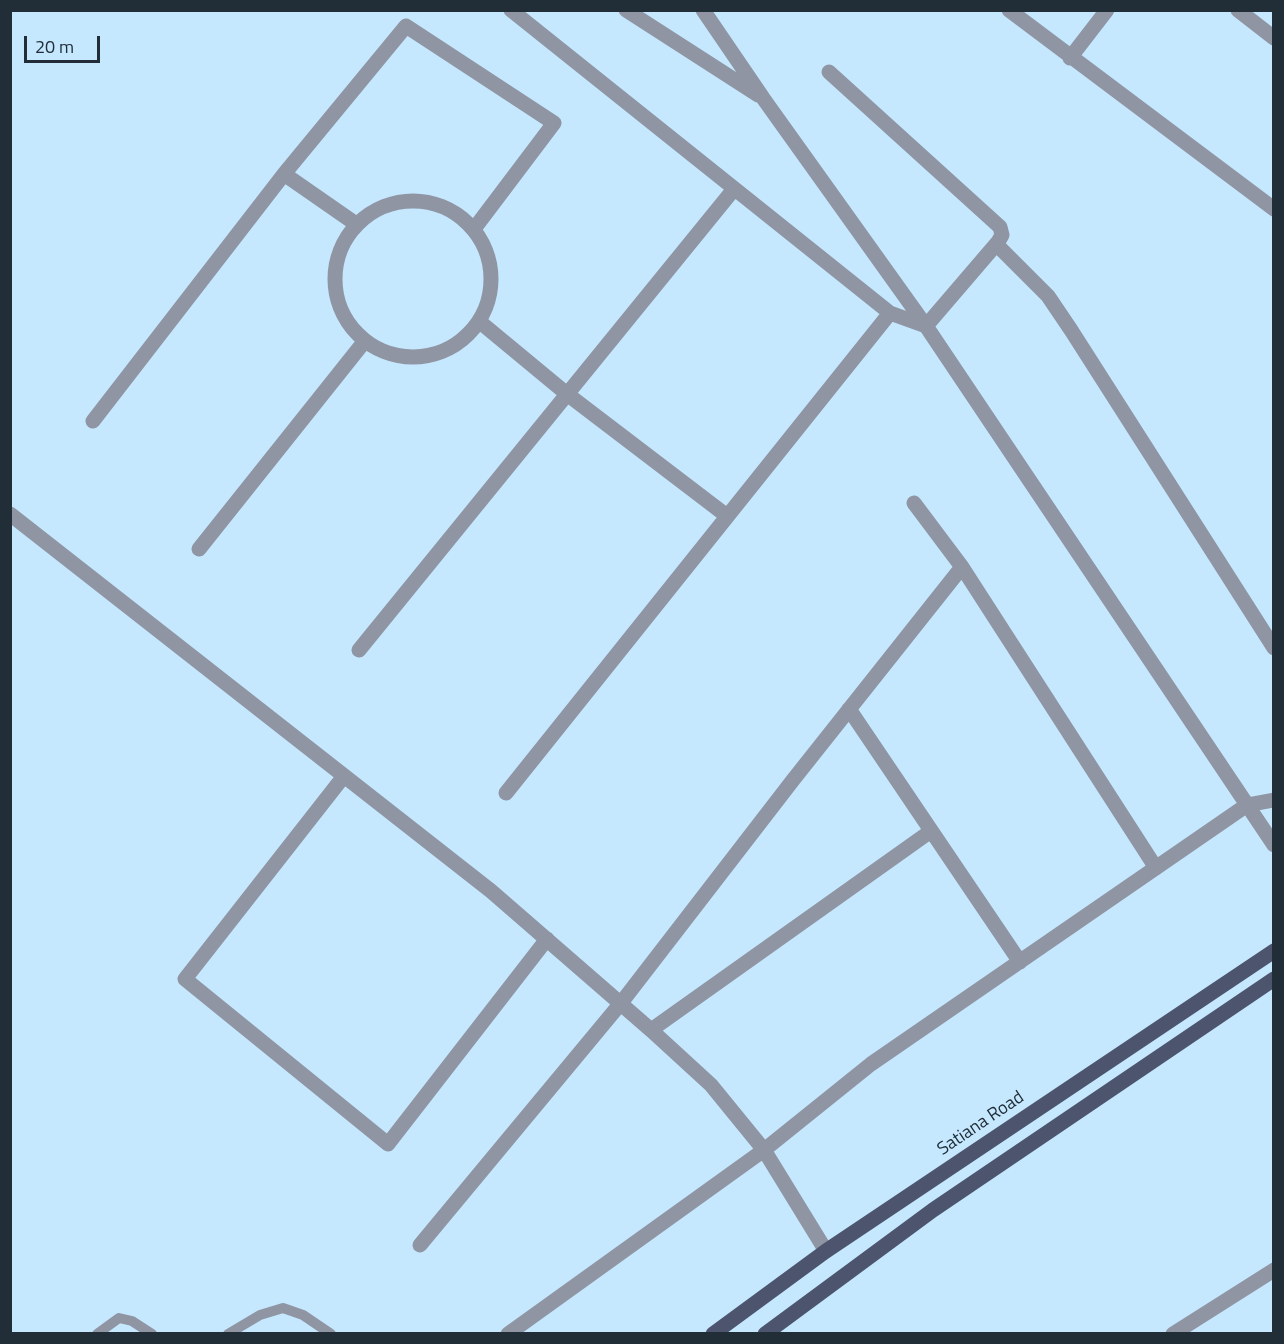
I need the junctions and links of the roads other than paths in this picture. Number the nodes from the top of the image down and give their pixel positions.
1 (511, 10) edge
2 (626, 10) edge
3 (703, 10) edge
4 (1009, 10) edge
5 (1107, 10) edge
6 (1238, 10) edge
7 (1274, 38) edge
8 (1070, 58) junction
9 (829, 72) dead end
10 (763, 98) junction
11 (284, 174) junction
12 (734, 189) junction
13 (1274, 209) edge
14 (356, 224) junction
15 (474, 229) junction
16 (996, 244) junction
17 (890, 313) junction
18 (480, 322) junction
19 (926, 326) junction
20 (364, 342) junction
21 (567, 394) junction
22 (93, 422) dead end
23 (915, 503) dead end
24 (10, 514) edge
25 (727, 516) junction
26 (199, 549) dead end
27 (962, 567) junction
28 (1274, 648) edge
29 (359, 650) dead end
30 (849, 709) junction
31 (344, 776) junction
32 (506, 793) dead end
33 (1274, 800) edge
34 (1247, 805) junction
35 (931, 831) junction
36 (1274, 845) edge
37 (1156, 868) junction
38 (547, 939) junction
39 (1274, 951) edge
40 (1020, 962) junction
41 (1274, 979) edge
42 (621, 1003) junction
43 (651, 1030) junction
44 (764, 1150) junction
45 (420, 1245) dead end
46 (826, 1251) junction
47 (1274, 1270) edge
48 (97, 1334) edge
49 (152, 1334) edge
50 (228, 1334) edge
51 (331, 1334) edge
52 (508, 1334) edge
53 (713, 1334) edge
54 (765, 1334) edge
55 (1173, 1334) edge

1 - 12 street
2 - 10 street
3 - 10 street
4 - 8 street
5 - 8 street
6 - 7 street
8 - 13 street
9 - 16 street
10 - 19 street
11 - 14 street
11 - 15 street
11 - 22 street
12 - 17 street
12 - 21 street
14 - 15 street
14 - 20 street
15 - 18 street
16 - 19 street
16 - 28 street
17 - 19 street
17 - 25 street
18 - 20 street
18 - 21 street
19 - 34 street
20 - 26 street
21 - 25 street
21 - 29 street
23 - 27 street
24 - 31 street
25 - 32 street
27 - 30 street
27 - 37 street
30 - 35 street
30 - 42 street
31 - 38 street
31 - 38 street
33 - 34 street
34 - 36 street
34 - 37 street
35 - 40 street
35 - 43 street
37 - 40 street
38 - 42 street
39 - 46 main road, Satiana Road
40 - 44 street
41 - 54 main road
42 - 43 street
42 - 45 street
43 - 44 street
44 - 46 street
44 - 52 street
46 - 53 main road, Satiana Road
47 - 55 street
48 - 49 lane
50 - 51 lane

